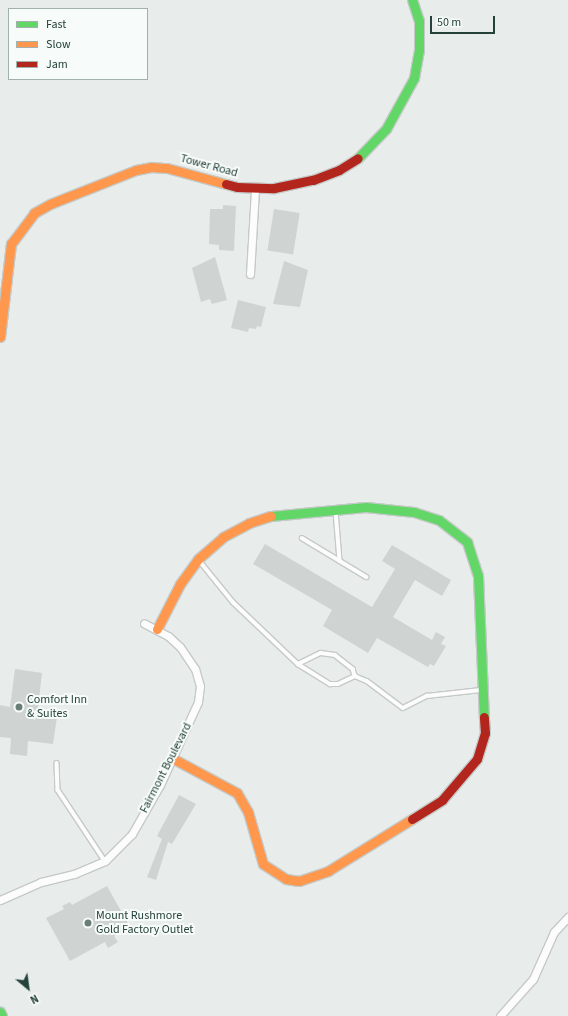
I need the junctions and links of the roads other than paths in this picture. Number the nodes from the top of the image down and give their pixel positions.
1 (412, 0) edge
2 (255, 189) junction
3 (250, 274) dead end
4 (0, 336) edge
5 (336, 510) junction
6 (302, 538) dead end
7 (198, 559) junction
8 (340, 561) junction
9 (367, 577) dead end
10 (144, 623) dead end
11 (157, 629) junction
12 (298, 664) junction
13 (355, 676) junction
14 (484, 689) junction
15 (172, 758) junction
16 (57, 763) dead end
17 (104, 861) junction
18 (0, 900) edge
19 (568, 917) edge
20 (0, 1012) edge
21 (2, 1016) edge
22 (500, 1016) edge

1 - 2 main road, Tower Road
2 - 3 street
2 - 4 main road, Tower Road
5 - 7 main road
5 - 8 lane
5 - 14 main road
6 - 8 lane
7 - 11 main road
7 - 12 lane
8 - 9 lane
10 - 11 street, Fairmont Boulevard
11 - 15 street, Fairmont Boulevard
12 - 13 lane
12 - 13 lane
13 - 14 lane
14 - 15 main road
15 - 17 street, Fairmont Boulevard
16 - 17 lane
17 - 18 street, Fairmont Boulevard
19 - 22 street
20 - 21 main road

